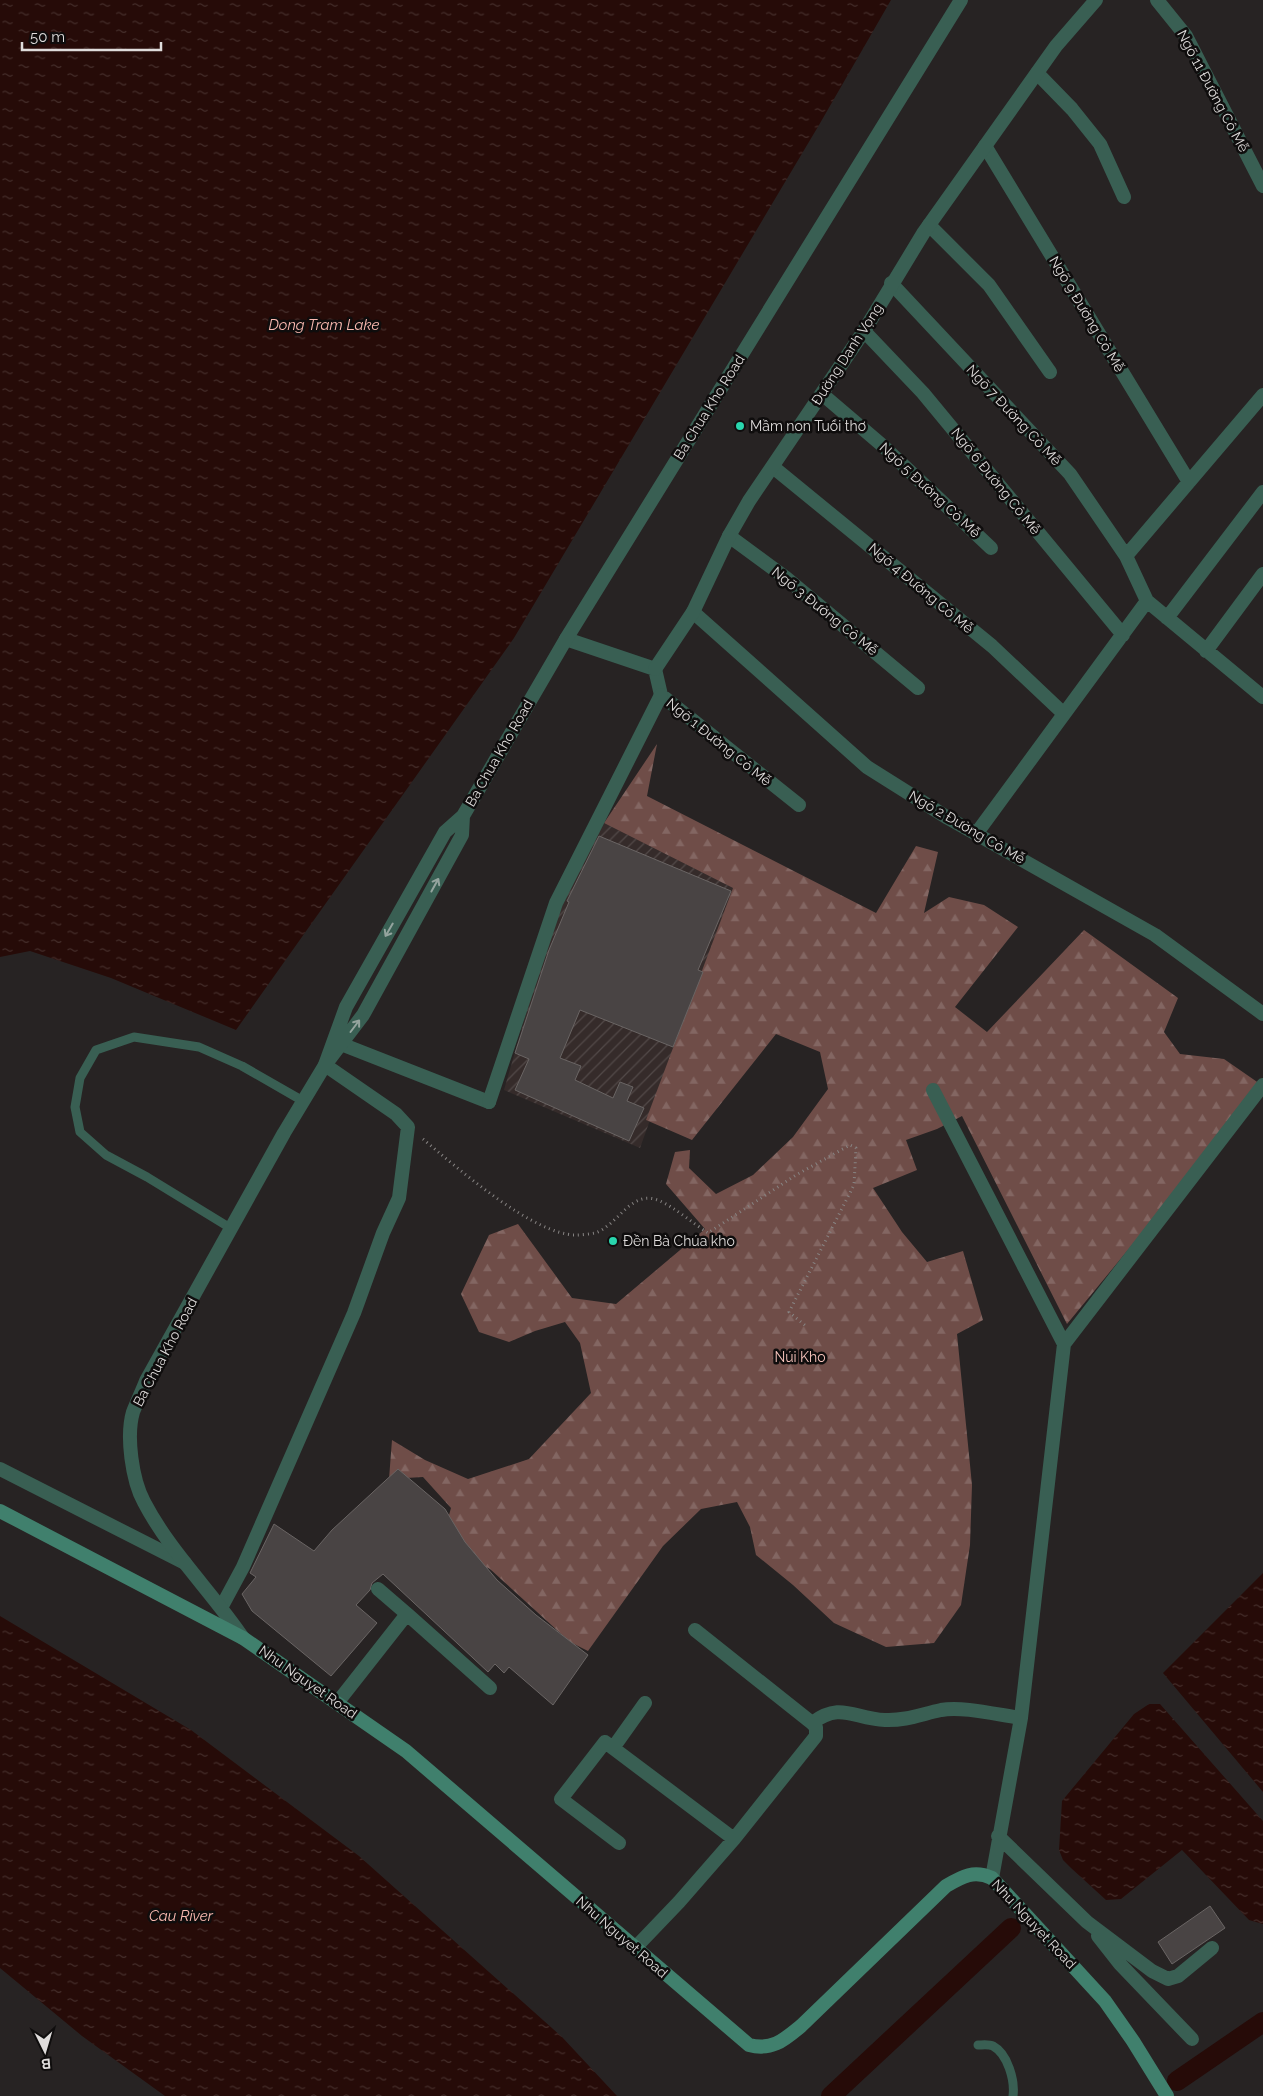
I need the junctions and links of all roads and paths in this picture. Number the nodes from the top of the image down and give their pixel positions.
1 (961, 0) edge
2 (1096, 0) edge
3 (1157, 0) edge
4 (1037, 73) junction
5 (985, 146) junction
6 (1263, 186) edge
7 (1124, 197) dead end
8 (929, 225) junction
9 (891, 283) junction
10 (864, 331) junction
11 (1050, 372) dead end
12 (822, 394) junction
13 (1263, 394) edge
14 (773, 466) junction
15 (1189, 482) junction
16 (1263, 492) edge
17 (729, 536) junction
18 (991, 548) dead end
19 (1126, 556) junction
20 (1263, 574) edge
21 (1147, 601) junction
22 (693, 612) junction
23 (1167, 618) junction
24 (1122, 635) junction
25 (566, 639) junction
26 (1206, 652) junction
27 (655, 669) junction
28 (918, 688) dead end
29 (661, 695) junction
30 (1263, 697) edge
31 (1064, 714) junction
32 (799, 805) dead end
33 (463, 816) junction
34 (976, 834) junction
35 (1263, 1014) edge
36 (341, 1044) junction
37 (325, 1065) junction
38 (1263, 1085) edge
39 (932, 1090) dead end
40 (303, 1101) junction
41 (423, 1139) dead end
42 (232, 1229) junction
43 (807, 1328) dead end
44 (1064, 1344) junction
45 (0, 1469) edge
46 (0, 1511) edge
47 (185, 1563) junction
48 (378, 1589) dead end
49 (222, 1606) junction
50 (407, 1614) junction
51 (695, 1630) dead end
52 (243, 1638) junction
53 (490, 1688) dead end
54 (337, 1703) junction
55 (645, 1703) dead end
56 (1021, 1718) junction
57 (812, 1723) junction
58 (613, 1748) junction
59 (998, 1836) junction
60 (734, 1839) junction
61 (619, 1843) dead end
62 (992, 1878) junction
63 (1087, 1922) junction
64 (634, 1948) junction
65 (1212, 1948) dead end
66 (1192, 2038) dead end
67 (978, 2045) dead end
68 (1013, 2096) edge
69 (1166, 2096) edge

1 - 25 street, Ba Chua Kho Road
2 - 4 street, Đường Danh Vọng
3 - 6 street, Ngõ 11 Đường Cô Mễ
4 - 5 street, Đường Danh Vọng
4 - 7 street
5 - 8 street, Đường Danh Vọng
5 - 15 street, Ngõ 9 Đường Cô Mễ
8 - 9 street, Đường Danh Vọng
8 - 11 street
9 - 10 street, Đường Danh Vọng
9 - 19 street, Ngõ 7 Đường Cô Mễ
10 - 12 street, Đường Danh Vọng
10 - 24 street, Ngõ 6 Đường Cô Mễ
12 - 14 street, Đường Danh Vọng
12 - 18 street, Ngõ 5 Đường Cô Mễ
13 - 15 street
14 - 17 street, Đường Danh Vọng
14 - 31 street, Ngõ 4 Đường Cô Mễ
15 - 19 street
16 - 23 street
17 - 22 street, Đường Danh Vọng
17 - 28 street, Ngõ 3 Đường Cô Mễ
19 - 21 street, Ngõ 7 Đường Cô Mễ
20 - 26 street
21 - 23 street
21 - 24 street
22 - 27 street, Đường Danh Vọng
22 - 34 street, Ngõ 2 Đường Cô Mễ
23 - 26 street
24 - 31 street
25 - 27 street
25 - 33 street, Ba Chua Kho Road
26 - 30 street
27 - 29 street, Ngõ 1 Đường Cô Mễ
29 - 32 street, Ngõ 1 Đường Cô Mễ
29 - 36 street
31 - 34 street
36 -> 33 street, Ba Chua Kho Road
33 -> 37 street, Ba Chua Kho Road
34 - 35 street, Ngõ 2 Đường Cô Mễ
36 - 37 street, Ba Chua Kho Road
37 - 40 street, Ba Chua Kho Road
37 - 49 street
38 - 44 street
39 - 44 street
40 - 42 street, Ba Chua Kho Road
40 - 42 lane
41 - 43 path
42 - 47 street, Ba Chua Kho Road
44 - 56 street
45 - 47 street
46 - 52 main road, Nhu Nguyet Road
47 - 49 street, Ba Chua Kho Road
48 - 50 street
49 - 52 street, Ba Chua Kho Road
50 - 53 street
50 - 54 street
51 - 57 street
52 - 54 main road, Nhu Nguyet Road
54 - 64 main road, Nhu Nguyet Road
55 - 58 street
56 - 57 street
56 - 59 street
57 - 60 street
58 - 60 street
58 - 61 street
59 - 62 street
59 - 63 street
60 - 64 street
62 - 64 main road, Nhu Nguyet Road
62 - 69 main road, Nhu Nguyet Road
63 - 65 street
63 - 66 street
67 - 68 lane

